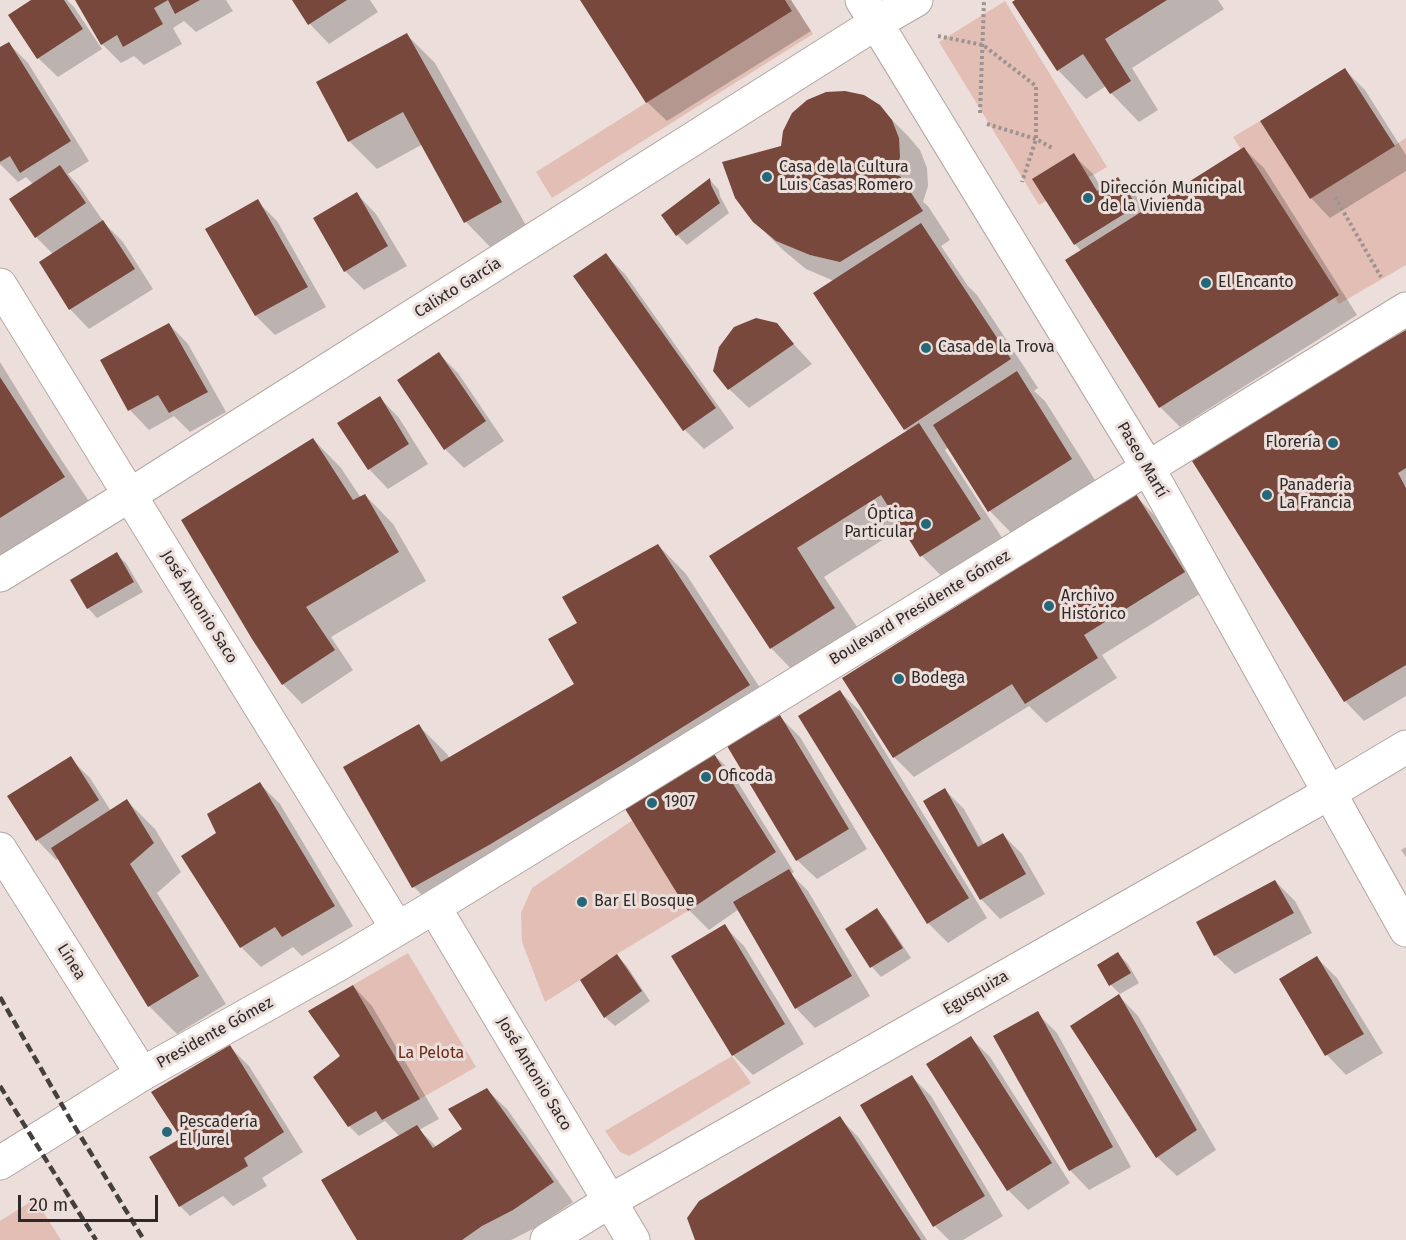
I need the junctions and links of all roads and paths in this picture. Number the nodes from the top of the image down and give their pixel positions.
1 (916, 0) edge
2 (984, 0) edge
3 (869, 12) edge
4 (983, 45) junction
5 (1036, 139) junction
6 (1054, 149) dead end
7 (1335, 197) dead end
8 (1005, 234) junction
9 (0, 285) edge
10 (1404, 310) edge
11 (1148, 468) junction
12 (130, 495) junction
13 (0, 575) edge
14 (1406, 747) edge
15 (1329, 793) junction
16 (0, 849) edge
17 (434, 908) junction
18 (398, 928) junction
19 (1406, 930) edge
20 (142, 1074) junction
21 (0, 1163) edge
22 (610, 1201) junction
23 (547, 1240) edge
24 (633, 1240) edge

1 - 3 street, Calixto García
2 - 4 path
3 - 4 path
3 - 8 street, Paseo Martí
3 - 12 street, Calixto García
4 - 5 path
4 - 5 path
5 - 6 path
5 - 8 path
7 - 10 path
8 - 11 street, Paseo Martí
9 - 12 street, José Antonio Saco
10 - 11 street, Boulevard Presidente Gómez
11 - 15 street, Paseo Martí
11 - 17 street, Boulevard Presidente Gómez
12 - 13 street, Calixto García
12 - 18 street, José Antonio Saco
14 - 15 street, Egusquiza
15 - 19 street, Paseo Martí
15 - 22 street, Egusquiza
16 - 20 street, Línea
17 - 18 street, Presidente Gómez
17 - 22 street, José Antonio Saco
18 - 20 street, Presidente Gómez
20 - 21 street, Presidente Gómez
22 - 23 street, Egusquiza
22 - 24 street, José Antonio Saco

